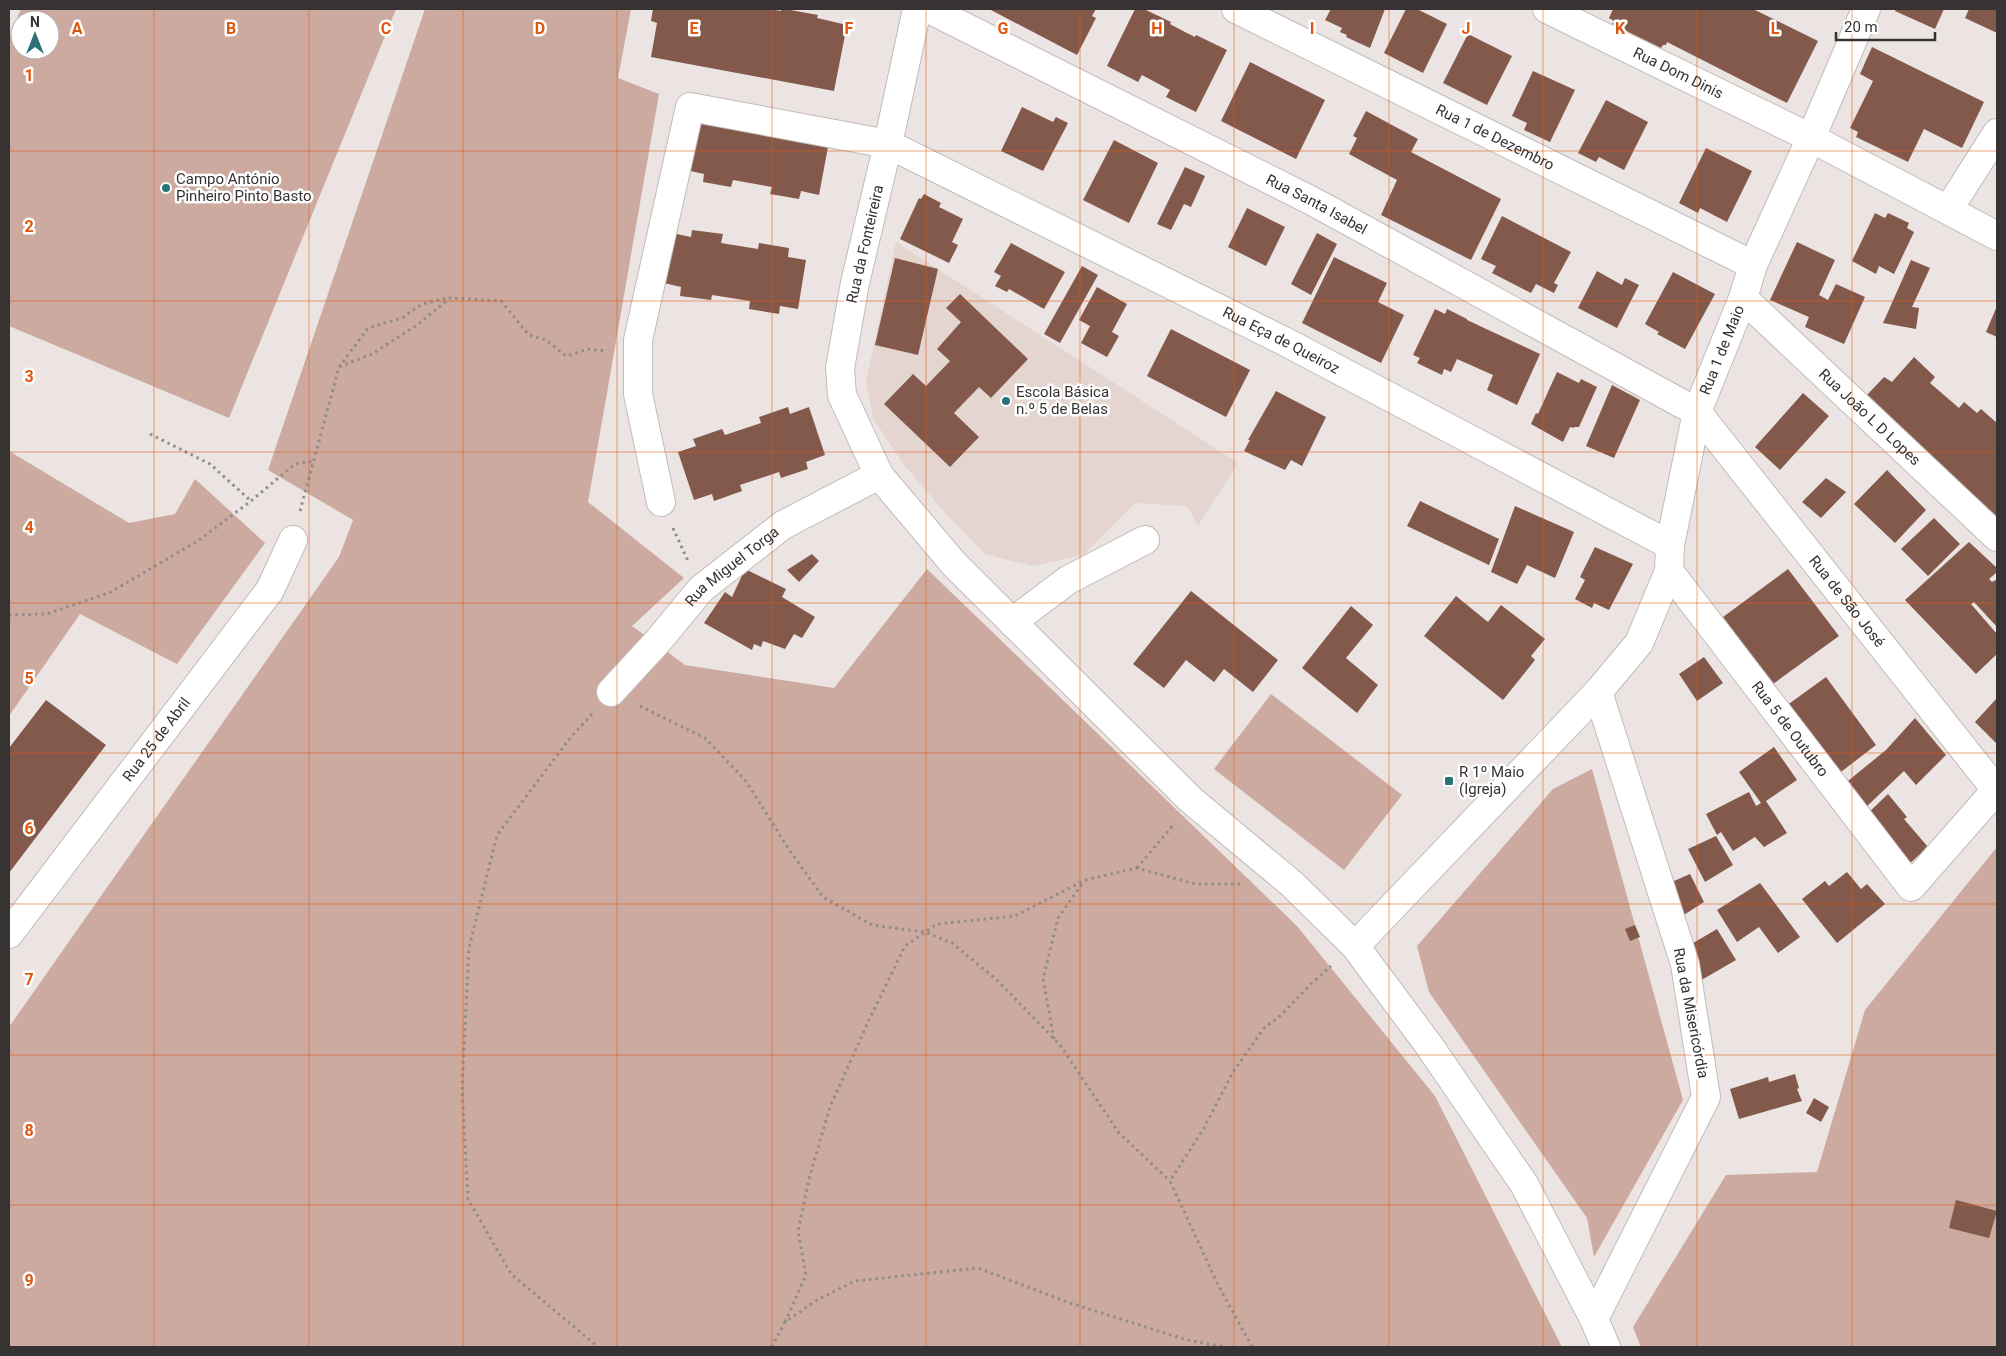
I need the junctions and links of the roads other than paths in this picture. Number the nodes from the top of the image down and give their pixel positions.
1 (917, 9) edge
2 (929, 9) edge
3 (1236, 9) edge
4 (1547, 9) edge
5 (1857, 12) edge
6 (1997, 133) edge
7 (1811, 138) junction
8 (888, 144) junction
9 (1948, 210) junction
10 (1997, 236) edge
11 (1753, 265) junction
12 (1743, 298) junction
13 (1697, 412) junction
14 (879, 475) junction
15 (661, 502) road end
16 (1997, 537) edge
17 (293, 540) road end
18 (1145, 540) dead end
19 (1670, 544) junction
20 (1669, 571) junction
21 (1012, 622) junction
22 (612, 692) road end
23 (1598, 692) junction
24 (1997, 790) edge
25 (9, 934) edge
26 (1355, 946) junction
27 (1594, 1319) junction
28 (1606, 1347) edge

1 - 8 street, Rua da Fonteireira
2 - 13 street, Rua Santa Isabel
3 - 11 street, Rua 1 de Dezembro
4 - 7 street, Rua Dom Dinis
5 - 7 street, Rua 1 de Maio
6 - 9 street
7 - 9 street, Rua Dom Dinis
7 - 11 street, Rua 1 de Maio
8 - 14 street, Rua da Fonteireira
8 - 15 street, Rua Eça de Queiroz
8 - 19 street, Rua Eça de Queiroz
9 - 10 street, Rua Dom Dinis
11 - 12 street, Rua 1 de Maio
12 - 13 street, Rua 1 de Maio
12 - 16 street, Rua João L D Lopes
13 - 19 street, Rua 1 de Maio
13 - 24 street, Rua de São José
14 - 21 street, Rua da Fonteireira
14 - 22 street, Rua Miguel Torga
17 - 25 street, Rua 25 de Abril
18 - 21 street
19 - 20 street, Rua 1 de Maio
20 - 23 street, Rua 1 de Maio
20 - 24 street, Rua 5 de Outubro
21 - 26 street, Rua da Fonteireira
23 - 26 street, Rua 1 de Maio
23 - 27 street, Rua da Misericórdia
26 - 27 street, Rua da Fonteireira
27 - 28 street, Rua da Fonteireira

